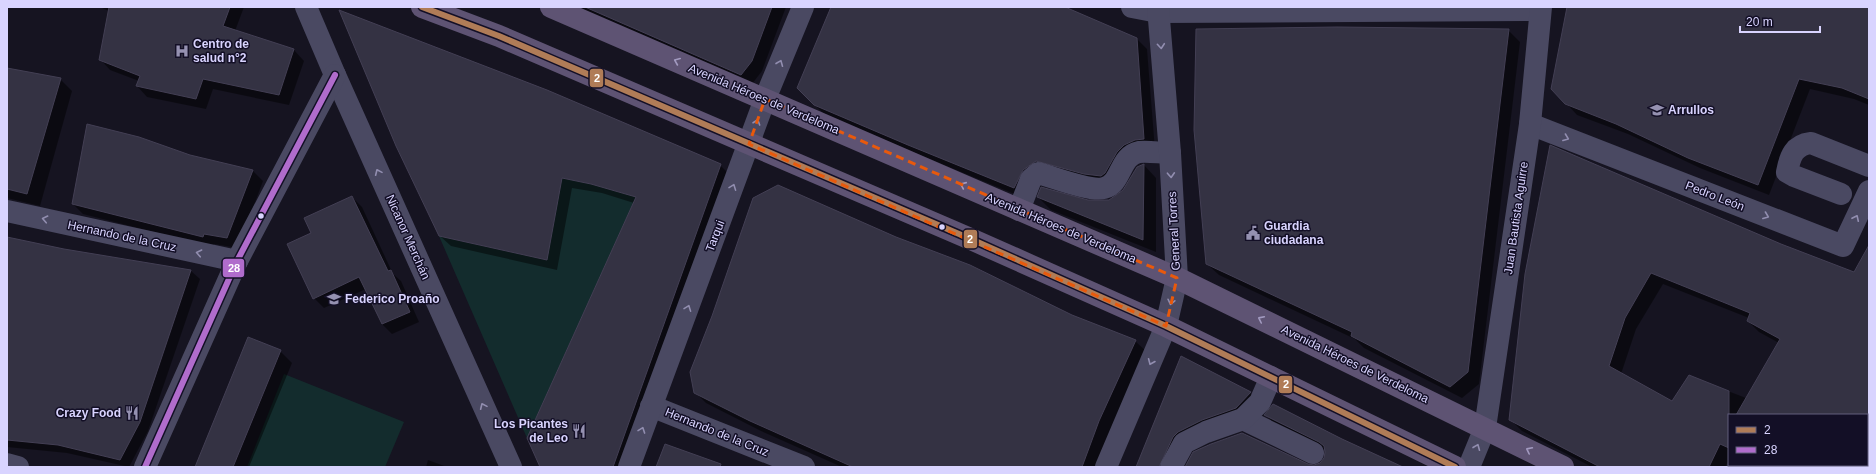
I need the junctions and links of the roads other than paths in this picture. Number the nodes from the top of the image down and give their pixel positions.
1 (306, 7) edge
2 (422, 7) edge
3 (550, 7) edge
4 (803, 7) edge
5 (1132, 7) edge
6 (1374, 8) edge
7 (1541, 8) edge
8 (1158, 9) edge
9 (335, 75) junction
10 (765, 99) junction
11 (1530, 124) junction
12 (750, 144) junction
13 (1170, 153) junction
14 (1869, 166) edge
15 (1869, 191) edge
16 (1842, 194) dead end
17 (1019, 210) junction
18 (7, 211) edge
19 (237, 261) junction
20 (1177, 278) junction
21 (1166, 326) junction
22 (1271, 377) junction
23 (651, 406) junction
24 (1243, 419) junction
25 (1485, 428) junction
26 (1313, 453) dead end
27 (7, 464) edge
28 (18, 467) edge
29 (145, 467) edge
30 (511, 467) edge
31 (629, 467) edge
32 (804, 467) edge
33 (1106, 467) edge
34 (1171, 467) edge
35 (1455, 467) edge
36 (1469, 467) edge
37 (1563, 467) edge

1 - 9 street, Nicanor Merchán
2 - 12 main road
10 -> 3 main road, Avenida Héroes de Verdeloma
10 -> 4 street, Tarqui
5 - 8 street
6 - 7 street
6 - 8 street
7 - 11 street, Juan Bautista Aguirre
8 -> 13 street, General Torres
9 - 19 street
30 -> 9 street, Nicanor Merchán
12 -> 10 street, Tarqui
17 -> 10 main road, Avenida Héroes de Verdeloma
11 -> 15 street, Pedro León
11 - 25 street, Juan Bautista Aguirre
12 - 21 main road
23 -> 12 street, Tarqui
13 - 17 street
13 -> 20 street, General Torres
14 - 16 street
17 - 20 main road, Avenida Héroes de Verdeloma
19 -> 18 street, Hernando de la Cruz
19 - 29 street
20 -> 21 street, General Torres
25 -> 20 main road, Avenida Héroes de Verdeloma
21 - 22 main road
21 -> 33 street, General Torres
22 - 24 street
22 - 35 main road
31 -> 23 street, Tarqui
23 - 32 street, Hernando de la Cruz
24 - 26 street
24 - 34 street
36 -> 25 street, Juan Bautista Aguirre
37 -> 25 main road, Avenida Héroes de Verdeloma
27 - 28 street

